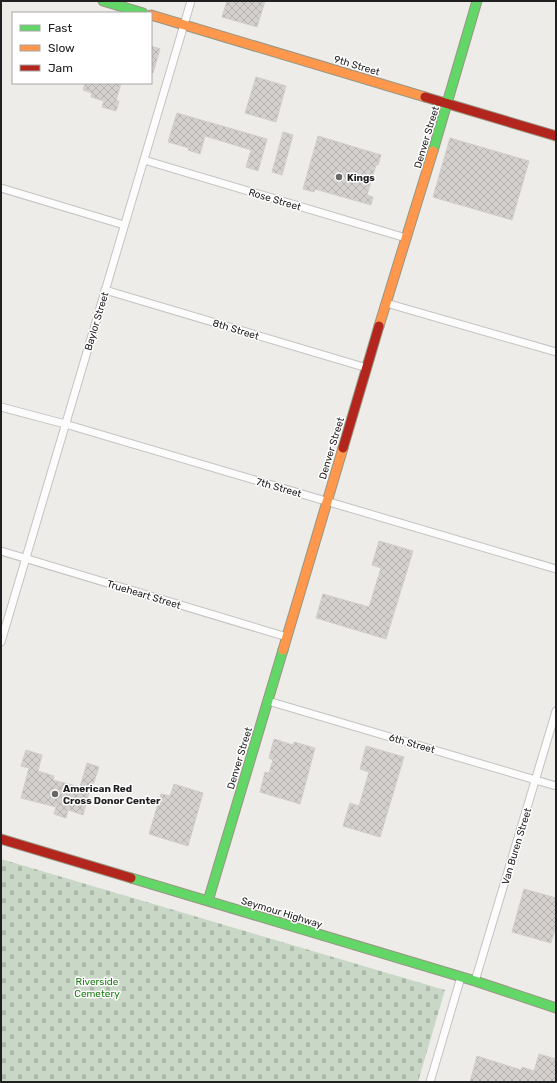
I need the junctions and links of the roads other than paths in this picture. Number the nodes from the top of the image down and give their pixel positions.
1 (103, 1) edge
2 (191, 1) edge
3 (476, 1) edge
4 (140, 12) edge
5 (152, 15) edge
6 (184, 25) junction
7 (448, 104) junction
8 (556, 136) edge
9 (144, 160) junction
10 (1, 188) edge
11 (124, 225) junction
12 (406, 238) junction
13 (105, 290) junction
14 (386, 302) junction
15 (556, 352) edge
16 (367, 368) junction
17 (1, 407) edge
18 (65, 424) junction
19 (327, 501) junction
20 (1, 551) edge
21 (26, 559) junction
22 (556, 569) edge
23 (287, 637) junction
24 (1, 642) edge
25 (268, 701) junction
26 (556, 711) edge
27 (536, 780) junction
28 (556, 786) edge
29 (1, 839) edge
30 (208, 901) junction
31 (461, 977) junction
32 (475, 981) junction
33 (556, 1008) edge
34 (430, 1082) edge

1 - 4 street
2 - 6 street, Baylor Street
3 - 7 street, Denver Street
5 - 6 street, 9th Street
6 - 7 street, 9th Street
6 - 9 street, Baylor Street
7 - 8 street, 9th Street
7 - 12 street, Denver Street
9 - 11 street, Baylor Street
9 - 12 street, Rose Street
10 - 11 street
11 - 13 street, Baylor Street
12 - 14 street, Denver Street
13 - 16 street, 8th Street
13 - 18 street, Baylor Street
14 - 15 street
14 - 16 street, Denver Street
16 - 19 street, Denver Street
17 - 18 street, 7th Street
18 - 19 street, 7th Street
18 - 21 street, Baylor Street
19 - 22 street, 7th Street
19 - 23 street, Denver Street
20 - 21 street, Trueheart Street
21 - 23 street, Trueheart Street
21 - 24 street, Baylor Street
23 - 25 street, Denver Street
25 - 27 street, 6th Street
25 - 30 street, Denver Street
26 - 27 street, Van Buren Street
27 - 28 street, 6th Street
27 - 32 street, Van Buren Street
29 - 30 street, Seymour Highway
30 - 31 street, Seymour Highway
31 - 32 street, Seymour Highway
31 - 34 street
32 - 33 street, Seymour Highway

